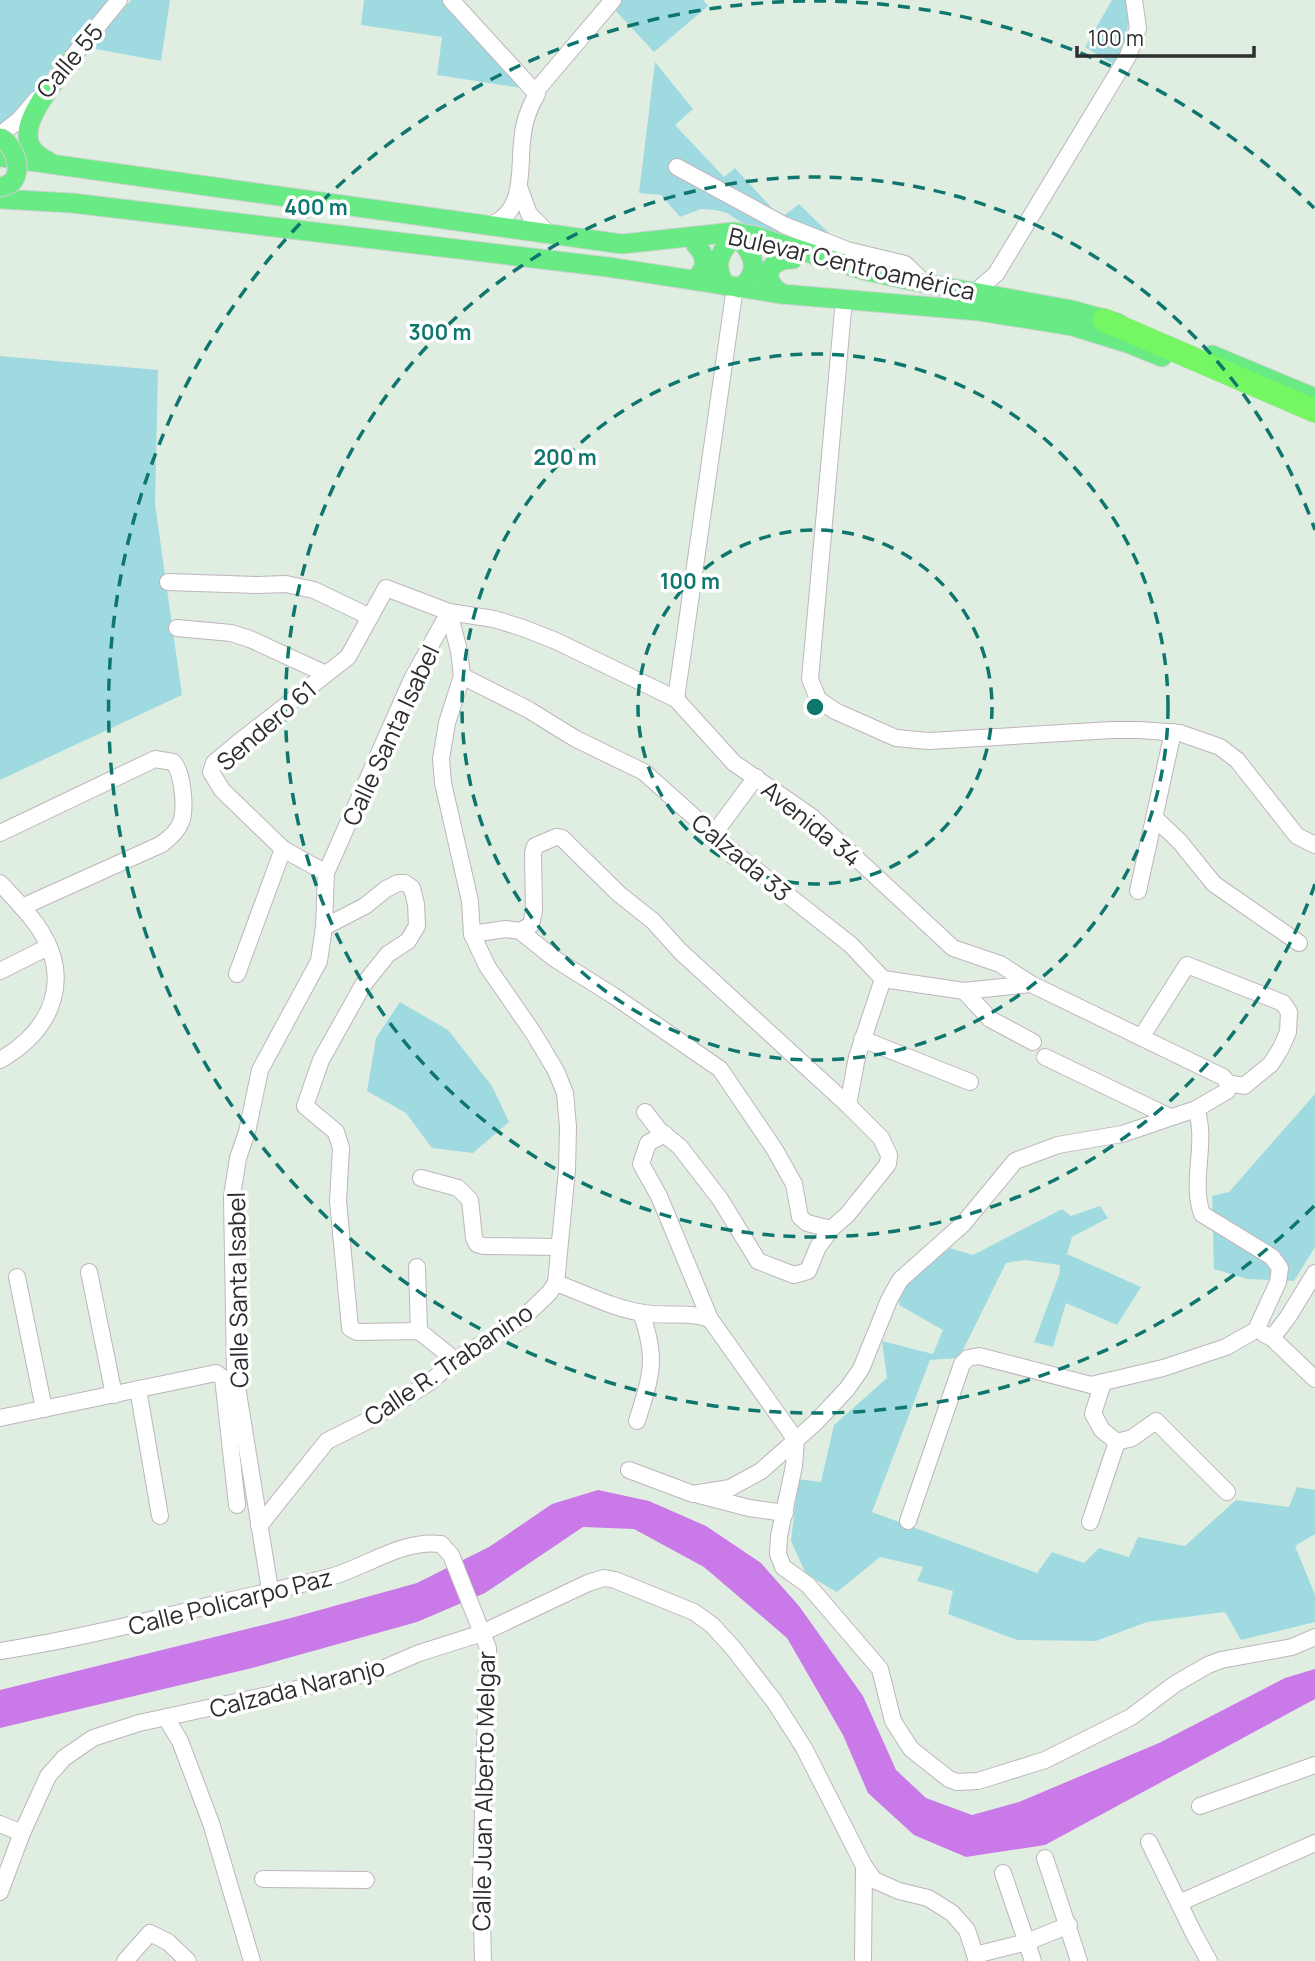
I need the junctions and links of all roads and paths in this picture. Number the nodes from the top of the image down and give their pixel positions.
1 (119, 0) edge
2 (451, 0) edge
3 (1133, 0) edge
4 (606, 3) edge
5 (69, 62) junction
6 (536, 92) junction
7 (3, 145) edge
8 (76, 167) junction
9 (677, 167) dead end
10 (0, 187) edge
11 (519, 187) junction
12 (0, 199) edge
13 (491, 225) junction
14 (549, 234) junction
15 (622, 244) junction
16 (696, 245) junction
17 (736, 245) junction
18 (793, 259) junction
19 (996, 274) junction
20 (693, 280) junction
21 (925, 284) junction
22 (734, 287) junction
23 (782, 294) junction
24 (988, 294) junction
25 (844, 299) junction
26 (1104, 320) joint
27 (1311, 408) edge
28 (168, 582) dead end
29 (386, 589) joint
30 (449, 612) junction
31 (370, 617) junction
32 (177, 628) dead end
33 (326, 674) junction
34 (462, 676) junction
35 (676, 699) junction
36 (1173, 732) junction
37 (755, 777) junction
38 (1155, 818) junction
39 (0, 832) edge
40 (713, 835) junction
41 (1315, 845) edge
42 (283, 849) junction
43 (326, 873) junction
44 (1, 885) edge
45 (1138, 891) dead end
46 (22, 907) junction
47 (324, 927) junction
48 (520, 931) junction
49 (472, 934) junction
50 (1300, 943) dead end
51 (48, 947) junction
52 (0, 971) edge
53 (237, 974) dead end
54 (883, 979) junction
55 (1031, 984) junction
56 (964, 991) junction
57 (1142, 1037) junction
58 (862, 1040) junction
59 (1033, 1042) dead end
60 (1045, 1057) dead end
61 (0, 1060) edge
62 (970, 1082) dead end
63 (1228, 1083) junction
64 (848, 1105) junction
65 (1196, 1109) junction
66 (645, 1112) dead end
67 (1170, 1117) junction
68 (665, 1134) junction
69 (421, 1178) dead end
70 (831, 1229) junction
71 (558, 1247) junction
72 (417, 1267) dead end
73 (89, 1272) dead end
74 (1315, 1273) edge
75 (17, 1277) dead end
76 (556, 1283) junction
77 (641, 1313) junction
78 (710, 1319) junction
79 (1255, 1330) junction
80 (419, 1331) junction
81 (1272, 1338) junction
82 (455, 1360) junction
83 (1315, 1378) edge
84 (1103, 1382) junction
85 (138, 1390) junction
86 (114, 1395) junction
87 (44, 1409) junction
88 (0, 1418) edge
89 (637, 1421) dead end
90 (796, 1440) junction
91 (1117, 1443) junction
92 (629, 1470) dead end
93 (1227, 1492) dead end
94 (693, 1494) junction
95 (237, 1505) dead end
96 (785, 1513) junction
97 (160, 1516) dead end
98 (908, 1521) dead end
99 (1090, 1522) dead end
100 (259, 1526) junction
101 (451, 1555) joint
102 (270, 1590) junction
103 (480, 1628) junction
104 (1315, 1637) edge
105 (0, 1651) edge
106 (166, 1718) junction
107 (1315, 1765) edge
108 (1200, 1806) dead end
109 (0, 1825) edge
110 (22, 1833) junction
111 (1149, 1842) dead end
112 (1315, 1843) edge
113 (1045, 1858) dead end
114 (864, 1866) junction
115 (1003, 1873) dead end
116 (262, 1879) dead end
117 (366, 1880) dead end
118 (0, 1892) edge
119 (1179, 1903) junction
120 (1069, 1926) junction
121 (1027, 1942) junction
122 (976, 1958) edge
123 (125, 1961) edge
124 (188, 1961) edge
125 (251, 1961) edge
126 (483, 1961) edge
127 (863, 1961) edge
128 (1032, 1961) edge
129 (1079, 1961) edge
130 (1209, 1961) edge

1 - 5 street, Calle 55
2 - 6 street
3 - 19 street
4 - 6 street
5 - 7 street, Calle 55
5 - 8 main road
6 - 11 street
7 - 8 main road, Bulevar Centroamérica
7 - 10 main road, bridge
8 - 13 main road, Bulevar Centroamérica
9 - 21 street
11 - 13 street
11 - 14 street
12 - 20 main road, Bulevar Centroamérica
13 - 14 main road, Bulevar Centroamérica
14 - 15 main road, Bulevar Centroamérica
15 - 16 main road
15 - 21 main road, Bulevar Centroamérica
16 - 17 main road
16 - 20 main road
17 - 18 main road
17 - 22 main road
17 - 22 main road
18 - 23 main road
18 - 24 main road
19 - 24 street
19 - 24 street
20 - 22 main road, Bulevar Centroamérica
21 - 24 main road, Bulevar Centroamérica
22 - 23 main road, Bulevar Centroamérica
22 - 35 street
23 - 25 main road, Bulevar Centroamérica
24 - 26 main road, Bulevar Centroamérica
25 - 27 main road, Bulevar Centroamérica
25 - 36 street
26 - 27 highway
28 - 31 street
29 - 30 street, Avenida 34
29 - 31 street, Sendero 61
30 - 34 street, Calle R. Trabanino
30 - 35 street, Avenida 34
30 - 43 street, Calle Santa Isabel
31 - 33 street, Sendero 61
32 - 33 street
33 - 42 street, Sendero 61
34 - 40 street, Calzada 33
34 - 49 street, Calle R. Trabanino
35 - 37 street, Avenida 34
36 - 38 street
36 - 41 street
37 - 40 street
37 - 55 street, Avenida 34
38 - 45 street
38 - 50 street
39 - 46 street
40 - 54 street, Calzada 33
42 - 43 street, Sendero 61
42 - 53 street
43 - 47 street, Calle Santa Isabel
44 - 46 street
46 - 51 street
47 - 80 street
47 - 100 street, Calle Santa Isabel
48 - 49 street
48 - 64 street
48 - 70 street
49 - 71 street, Calle R. Trabanino
51 - 52 street
51 - 61 street
54 - 56 street
54 - 58 street
55 - 56 street
55 - 57 street, Avenida 34
56 - 59 street
57 - 63 street, Avenida 34
57 - 63 street
58 - 62 street
58 - 64 street
60 - 67 street
63 - 65 street
64 - 70 street
65 - 67 street
65 - 79 street
66 - 68 street
67 - 90 street
68 - 70 street
68 - 78 street
69 - 71 street
71 - 76 street, Calle R. Trabanino
72 - 80 street
73 - 86 street
74 - 81 street
75 - 87 street
76 - 77 street
76 - 82 street, Calle R. Trabanino
77 - 78 street
77 - 89 street
78 - 90 street
79 - 81 street
79 - 84 street
80 - 82 street
81 - 83 street
82 - 100 street, Calle R. Trabanino
84 - 91 street
84 - 98 street
85 - 86 street
85 - 95 street
85 - 97 street
86 - 87 street
87 - 88 street
90 - 94 street
90 - 96 street
91 - 93 street
91 - 99 street
92 - 94 street
94 - 96 street
96 - 104 street
100 - 102 street, Calle Santa Isabel
101 - 102 street, Calle Policarpo Paz
101 - 103 street, Calle Juan Alberto Melgar
102 - 105 street, Calle Policarpo Paz
103 - 106 street, Calzada Naranjo
103 - 114 street, Calzada Naranjo
103 - 126 street, Calle Juan Alberto Melgar
106 - 110 street, Calzada Naranjo
106 - 125 street
107 - 108 street
109 - 110 street
110 - 118 street, Calzada Naranjo
111 - 119 street
112 - 119 street
113 - 120 street
114 - 122 street
114 - 127 street
115 - 121 street
116 - 117 street
119 - 130 street
120 - 121 street
120 - 129 street
121 - 122 street
121 - 128 street
123 - 124 street

